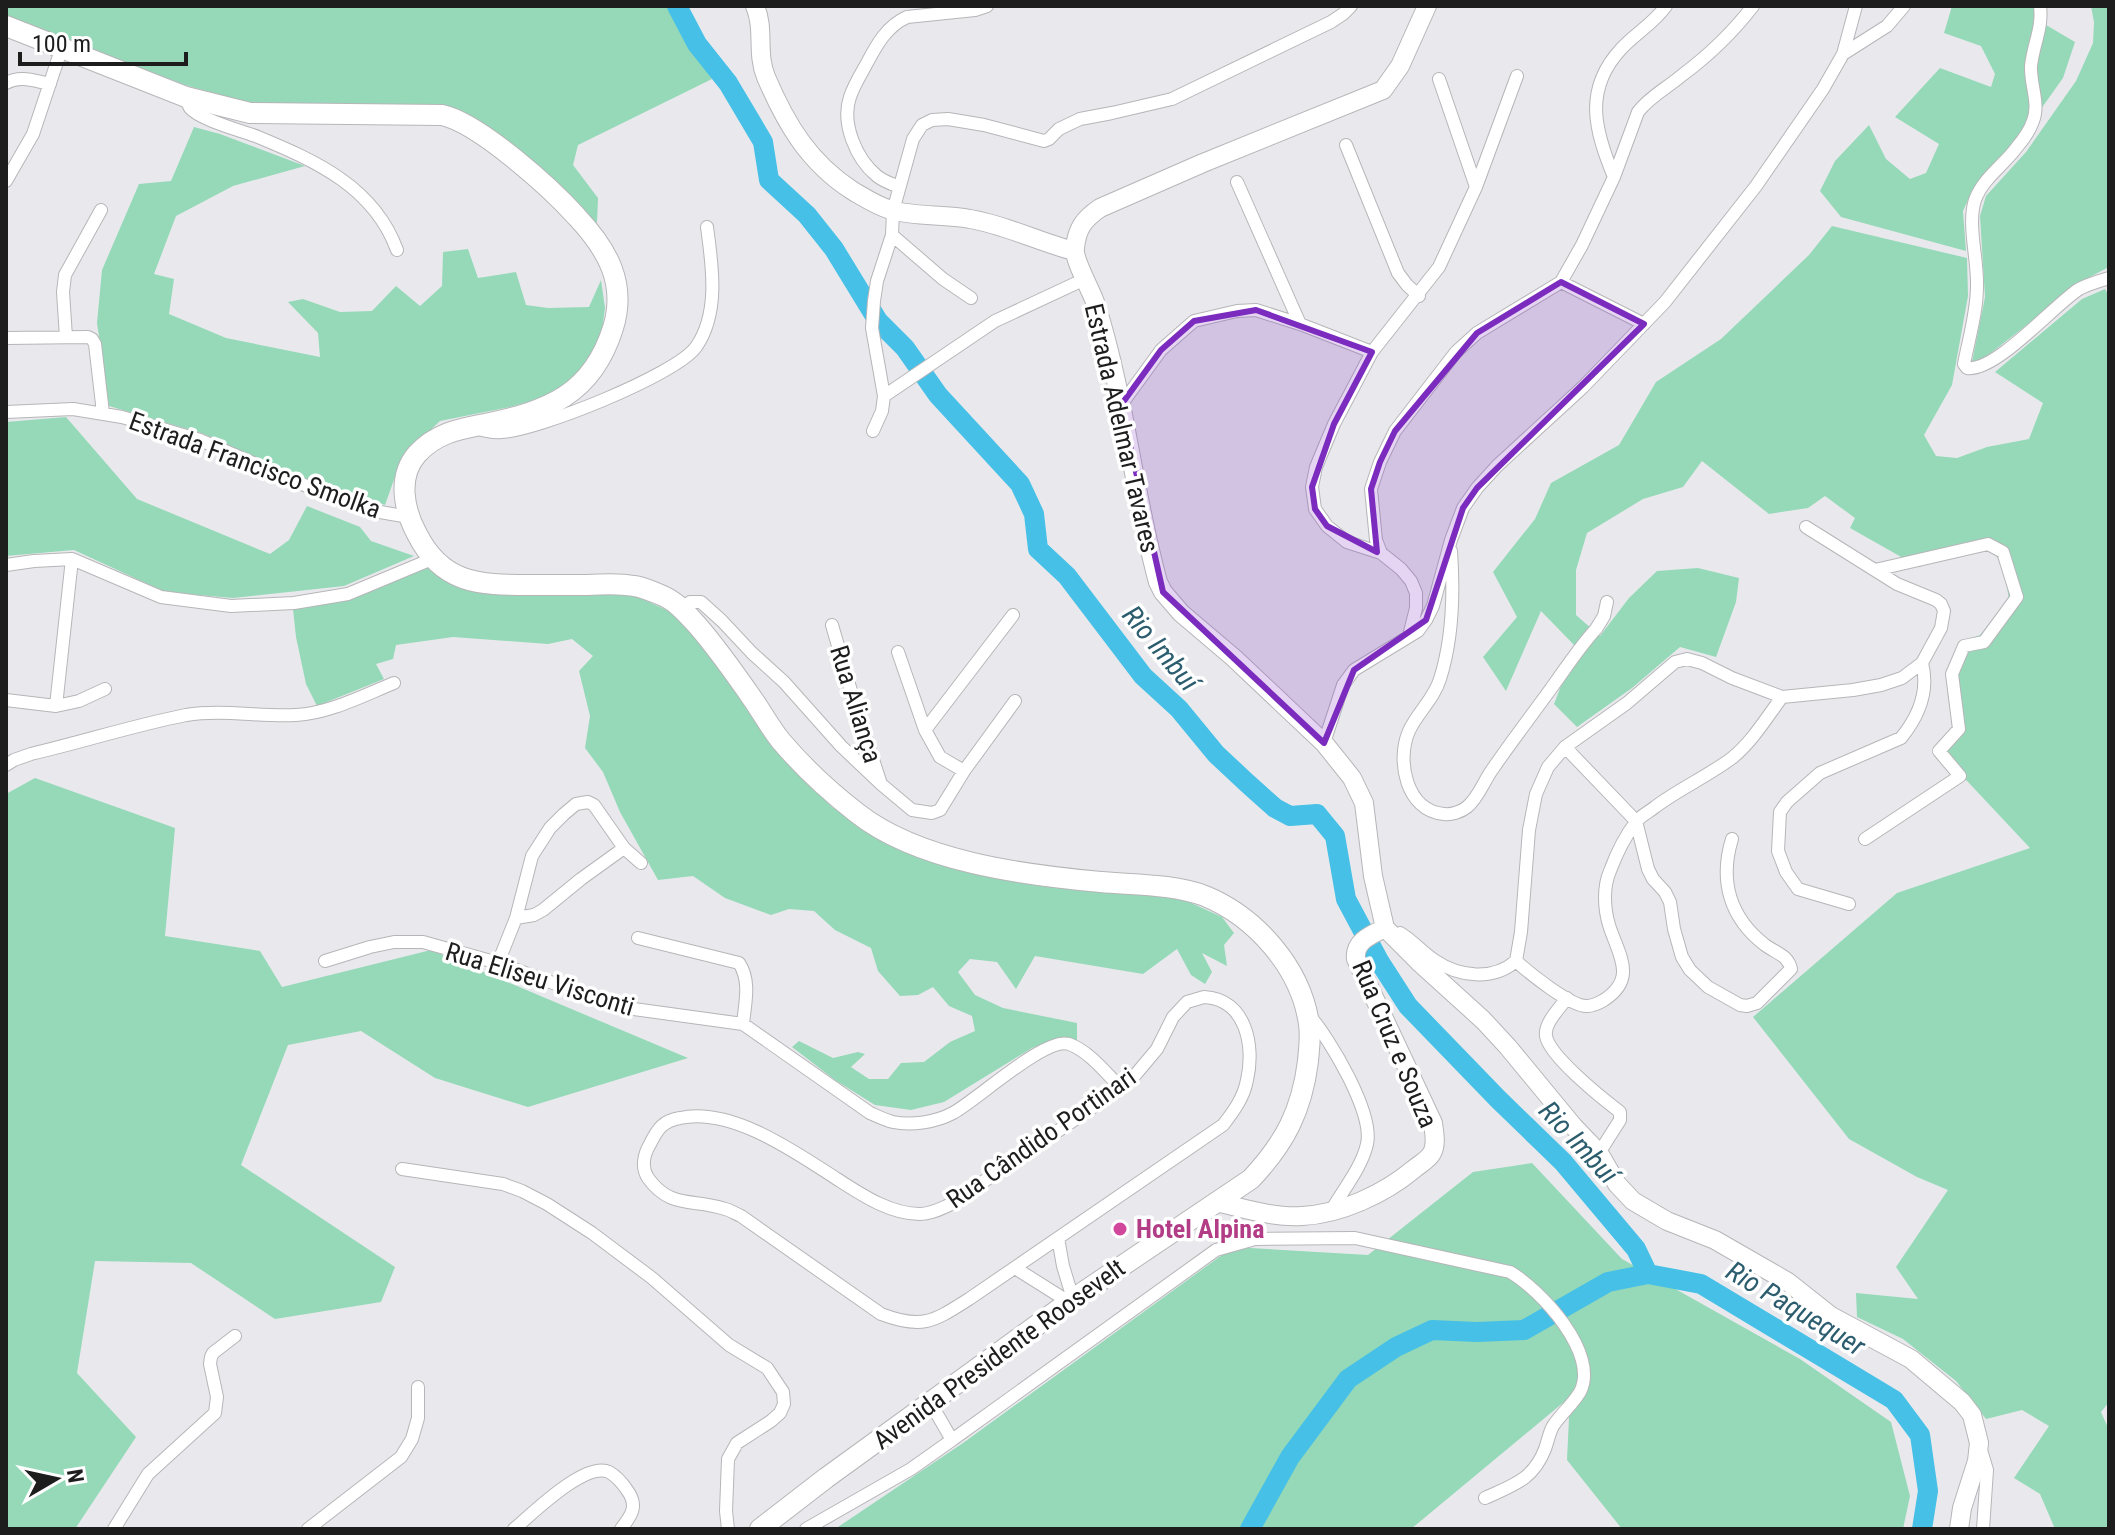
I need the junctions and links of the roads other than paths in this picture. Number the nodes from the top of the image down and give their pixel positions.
1 (755, 6) edge
2 (987, 6) edge
3 (1427, 6) edge
4 (1666, 6) edge
5 (1753, 6) edge
6 (1856, 6) edge
7 (1904, 6) edge
8 (2040, 6) edge
9 (1346, 9) edge
10 (6, 26) edge
11 (62, 47) junction
12 (1843, 54) junction
13 (1517, 76) dead end
14 (1439, 79) dead end
15 (6, 83) edge
16 (50, 84) junction
17 (186, 97) junction
18 (1346, 145) dead end
19 (1614, 177) junction
20 (6, 181) edge
21 (1237, 182) dead end
22 (899, 187) junction
23 (1476, 187) junction
24 (101, 210) dead end
25 (893, 211) junction
26 (707, 227) dead end
27 (892, 235) junction
28 (397, 250) dead end
29 (1074, 251) junction
30 (2109, 278) edge
31 (1085, 279) junction
32 (1561, 282) junction
33 (1419, 296) junction
34 (971, 298) dead end
35 (1300, 324) junction
36 (1644, 324) junction
37 (66, 337) junction
38 (6, 338) edge
39 (1372, 352) junction
40 (884, 396) junction
41 (1121, 405) junction
42 (6, 412) edge
43 (103, 413) junction
44 (467, 428) junction
45 (873, 431) dead end
46 (409, 517) junction
47 (1806, 527) dead end
48 (1451, 540) junction
49 (1381, 553) junction
50 (72, 559) junction
51 (432, 559) junction
52 (6, 565) edge
53 (1875, 570) junction
54 (1607, 602) dead end
55 (683, 609) junction
56 (1013, 615) dead end
57 (832, 625) dead end
58 (1409, 636) junction
59 (898, 652) dead end
60 (1922, 663) junction
61 (394, 683) dead end
62 (105, 689) dead end
63 (1782, 697) junction
64 (6, 700) edge
65 (1015, 701) dead end
66 (56, 706) junction
67 (925, 730) junction
68 (1324, 743) junction
69 (1565, 747) junction
70 (6, 765) edge
71 (964, 771) junction
72 (881, 784) junction
73 (1636, 821) junction
74 (1732, 839) dead end
75 (1865, 839) dead end
76 (624, 848) junction
77 (641, 863) dead end
78 (1849, 904) dead end
79 (516, 918) junction
80 (1374, 934) junction
81 (638, 938) dead end
82 (325, 961) dead end
83 (1516, 961) junction
84 (498, 963) junction
85 (1567, 998) junction
86 (1307, 1013) junction
87 (743, 1024) junction
88 (1121, 1088) junction
89 (1599, 1153) junction
90 (402, 1169) dead end
91 (1216, 1202) junction
92 (1331, 1211) junction
93 (1058, 1238) junction
94 (1015, 1268) junction
95 (1071, 1300) junction
96 (235, 1336) dead end
97 (418, 1387) dead end
98 (930, 1402) junction
99 (952, 1440) junction
100 (1979, 1443) junction
101 (1485, 1498) dead end
102 (830, 1515) junction
103 (114, 1529) edge
104 (308, 1529) edge
105 (514, 1529) edge
106 (621, 1529) edge
107 (728, 1529) edge
108 (760, 1529) edge
109 (806, 1529) edge
110 (836, 1529) edge
111 (1959, 1529) edge
112 (1983, 1529) edge

1 - 25 street
2 - 22 street
3 - 29 street
4 - 19 street
5 - 19 street
6 - 12 street
7 - 12 street
8 - 30 street
9 - 22 street
10 - 11 main road
11 - 16 street
11 - 17 main road
12 - 36 street
13 - 23 street
14 - 23 street
15 - 16 street
16 - 20 street
17 - 28 street
17 - 44 main road
18 - 33 street
19 - 32 street
21 - 35 street
22 - 25 street
23 - 33 street
24 - 37 street
25 - 27 street
25 - 29 street
26 - 44 street
27 - 34 street
27 - 40 street
29 - 31 street, Estrada Adelmar Tavares
31 - 40 street
31 - 41 street, Estrada Adelmar Tavares
32 - 36 street
32 - 49 street
33 - 39 street
35 - 39 street
35 - 41 street
36 - 48 street
37 - 38 street
37 - 43 street
39 - 49 street
40 - 45 street
41 - 68 street, Estrada Adelmar Tavares
42 - 43 street, Estrada Francisco Smolka
43 - 46 street, Estrada Francisco Smolka
44 - 46 main road
46 - 51 main road, Avenida Presidente Roosevelt
47 - 53 street
48 - 54 street
48 - 58 street
49 - 58 street
50 - 51 street
50 - 52 street
50 - 66 street
51 - 55 main road, Avenida Presidente Roosevelt
53 - 60 street
53 - 75 street
55 - 72 street
55 - 86 main road, Avenida Presidente Roosevelt
56 - 67 street
57 - 72 street, Rua Aliança
58 - 68 street
59 - 67 street
60 - 63 street
60 - 78 street
61 - 70 street
62 - 66 street
63 - 69 street
63 - 73 street
64 - 66 street
65 - 71 street
67 - 71 street
68 - 80 street, Estrada Adelmar Tavares
69 - 73 street
69 - 83 street
71 - 72 street
73 - 74 street
73 - 85 street
76 - 77 street
76 - 79 street
76 - 79 street
79 - 84 street
80 - 83 street
80 - 89 street
80 - 92 street, Rua Cruz e Souza
81 - 87 street
82 - 84 street, Rua Eliseu Visconti
83 - 85 street
84 - 87 street, Rua Eliseu Visconti
85 - 89 street
86 - 91 main road, Avenida Presidente Roosevelt
86 - 92 street
87 - 88 street, Rua Eliseu Visconti
88 - 93 street, Rua Cândido Portinari
88 - 94 street, Rua Cândido Portinari
89 - 100 street
90 - 107 street
91 - 92 street, Rua Cruz e Souza
91 - 95 main road, Avenida Presidente Roosevelt
93 - 94 street, Rua Cândido Portinari
93 - 95 street
94 - 95 street
95 - 98 main road, Avenida Presidente Roosevelt
96 - 103 street
97 - 104 street
98 - 99 street
98 - 108 main road, Avenida Presidente Roosevelt
99 - 101 street
99 - 102 street
100 - 111 street
100 - 112 street
102 - 109 street
102 - 110 street
105 - 106 street

